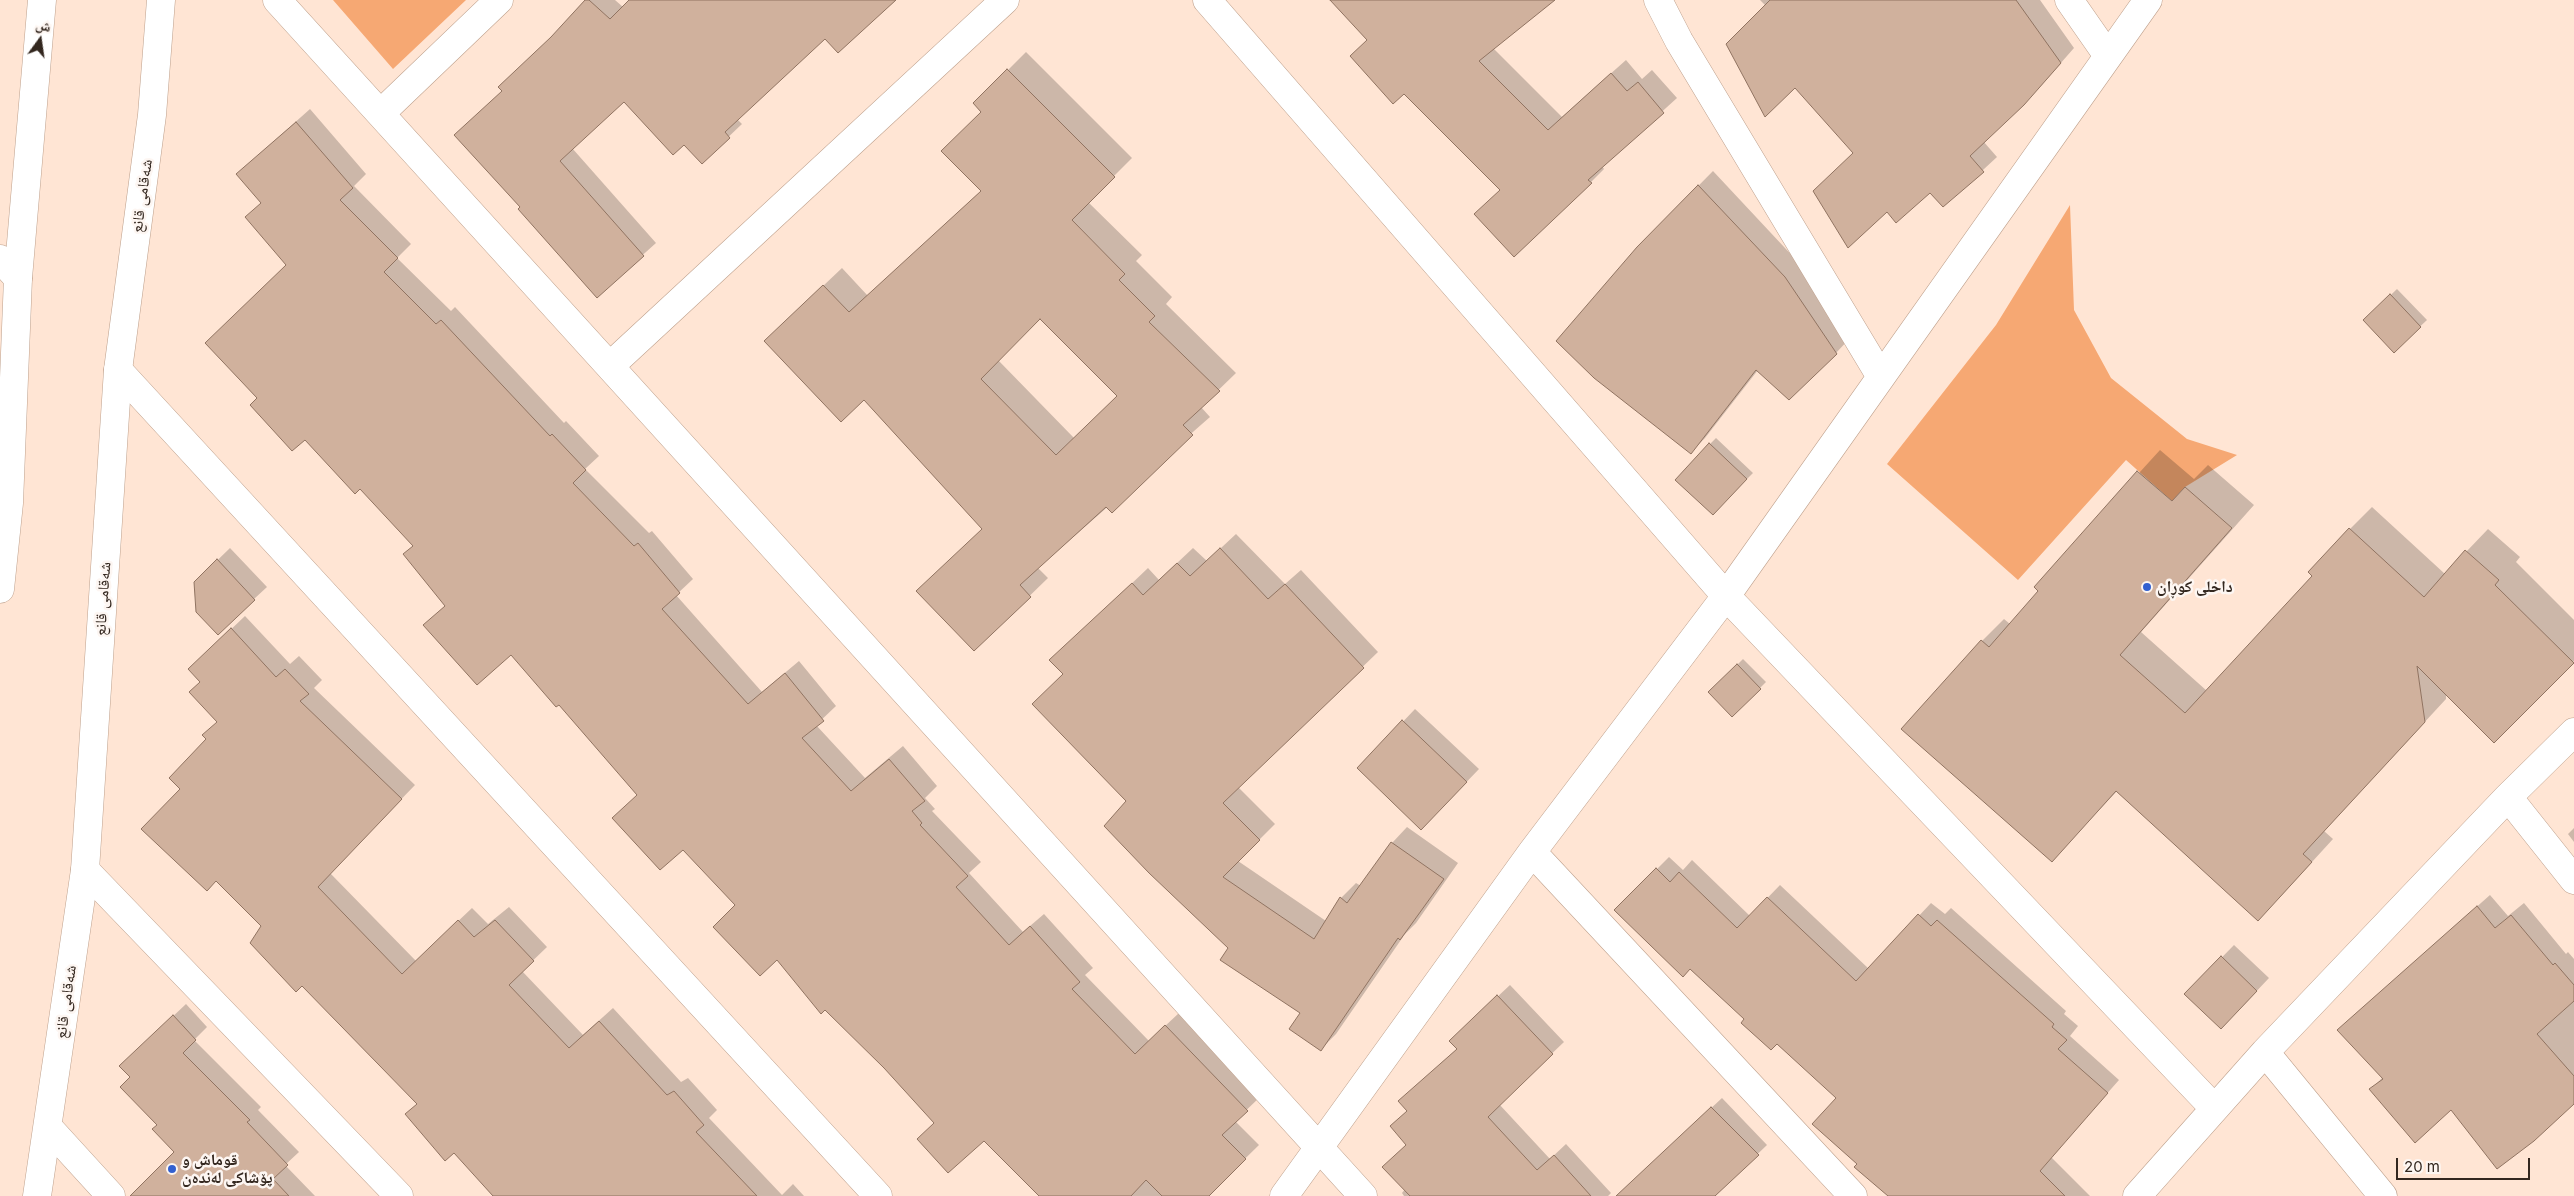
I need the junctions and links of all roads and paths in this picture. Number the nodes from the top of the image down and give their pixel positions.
1 (42, 0) edge
2 (161, 0) edge
3 (277, 0) edge
4 (499, 0) edge
5 (1005, 0) edge
6 (1207, 0) edge
7 (1658, 0) edge
8 (2069, 0) edge
9 (2148, 0) edge
10 (2108, 56) junction
11 (381, 113) junction
12 (9, 269) edge
13 (610, 366) junction
14 (118, 370) junction
15 (1881, 377) junction
16 (0, 589) edge
17 (1726, 596) junction
18 (2574, 732) edge
19 (2508, 798) junction
20 (1532, 852) junction
21 (85, 870) junction
22 (2574, 880) edge
23 (2265, 1052) junction
24 (2214, 1108) junction
25 (48, 1127) junction
26 (1319, 1149) junction
27 (37, 1196) edge
28 (111, 1196) edge
29 (400, 1196) edge
30 (878, 1196) edge
31 (1284, 1196) edge
32 (1363, 1196) edge
33 (1853, 1196) edge
34 (2136, 1196) edge
35 (2383, 1196) edge

1 - 12 street
2 - 14 street, شەقامی قانع
3 - 11 street
4 - 11 street
5 - 13 street
6 - 17 street
7 - 15 street
8 - 10 street
9 - 10 street
10 - 15 street
11 - 13 street
12 - 16 street
13 - 26 street
14 - 21 street, شەقامی قانع
14 - 30 street
15 - 17 street
17 - 20 street
17 - 24 street
18 - 19 street
19 - 22 street
19 - 23 street
20 - 26 street
20 - 33 street
21 - 25 street, شەقامی قانع
21 - 29 street
23 - 24 street
23 - 35 street
24 - 34 street
25 - 27 street, شەقامی قانع
25 - 28 street
26 - 31 street
26 - 32 street

